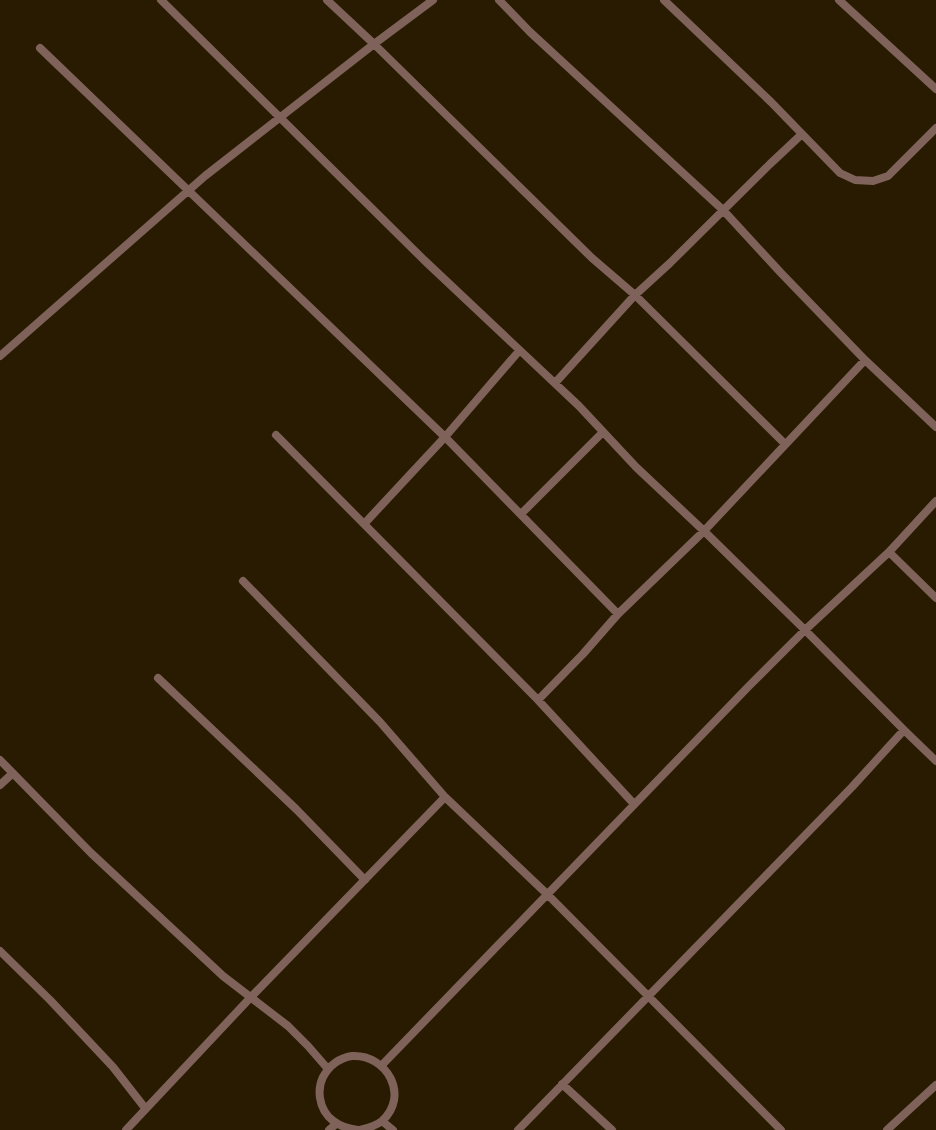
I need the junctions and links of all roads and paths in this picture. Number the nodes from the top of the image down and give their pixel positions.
1 (161, 0) edge
2 (327, 0) edge
3 (433, 0) edge
4 (499, 0) edge
5 (664, 0) edge
6 (839, 0) edge
7 (374, 44) junction
8 (40, 48) dead end
9 (936, 90) edge
10 (279, 118) junction
11 (936, 128) edge
12 (802, 134) junction
13 (188, 191) junction
14 (723, 210) junction
15 (635, 294) junction
16 (519, 351) junction
17 (0, 356) edge
18 (865, 360) junction
19 (555, 384) junction
20 (936, 427) edge
21 (603, 432) junction
22 (276, 435) dead end
23 (445, 437) junction
24 (785, 444) junction
25 (936, 501) edge
26 (521, 514) junction
27 (364, 524) junction
28 (704, 531) junction
29 (889, 552) junction
30 (243, 581) dead end
31 (936, 598) edge
32 (618, 614) junction
33 (805, 630) junction
34 (158, 678) dead end
35 (538, 700) junction
36 (904, 730) junction
37 (0, 760) edge
38 (936, 761) edge
39 (13, 773) junction
40 (0, 785) edge
41 (445, 797) junction
42 (634, 804) junction
43 (365, 880) junction
44 (548, 895) junction
45 (0, 951) edge
46 (648, 996) junction
47 (251, 997) junction
48 (382, 1065) junction
49 (328, 1069) junction
50 (562, 1084) junction
51 (936, 1086) edge
52 (146, 1108) junction
53 (382, 1120) junction
54 (336, 1124) junction
55 (126, 1130) edge
56 (329, 1130) edge
57 (359, 1130) edge
58 (393, 1130) edge
59 (518, 1130) edge
60 (612, 1130) edge
61 (780, 1130) edge
62 (887, 1130) edge

1 - 10 street
2 - 7 street
3 - 7 street
4 - 14 street
5 - 12 street
6 - 9 street
7 - 10 street
7 - 15 street
8 - 13 street
10 - 13 street
10 - 16 street
11 - 12 street
12 - 14 street
13 - 17 street
13 - 23 street
14 - 15 street
14 - 18 street
15 - 19 street
15 - 24 street
16 - 19 street
16 - 23 street
18 - 20 street
18 - 24 street
19 - 21 street
21 - 26 street
21 - 28 street
22 - 27 street
23 - 26 street
23 - 27 street
24 - 28 street
25 - 29 street
26 - 32 street
27 - 35 street
28 - 32 street
28 - 33 street
29 - 31 street
29 - 33 street
30 - 41 street
32 - 35 street
33 - 36 street
33 - 42 street
34 - 43 street
35 - 42 street
36 - 38 street
36 - 46 street
37 - 39 street
39 - 40 street
39 - 47 street
41 - 43 street
41 - 44 street
42 - 44 street
43 - 47 street
44 - 46 street
44 - 48 street
45 - 52 street
46 - 50 street
46 - 61 street
47 - 49 street
47 - 52 street
48 - 49 street
48 - 53 street
49 - 54 street
50 - 59 street
50 - 60 street
51 - 62 street
52 - 55 street
53 - 57 street
53 - 58 street
54 - 56 street
54 - 57 street

